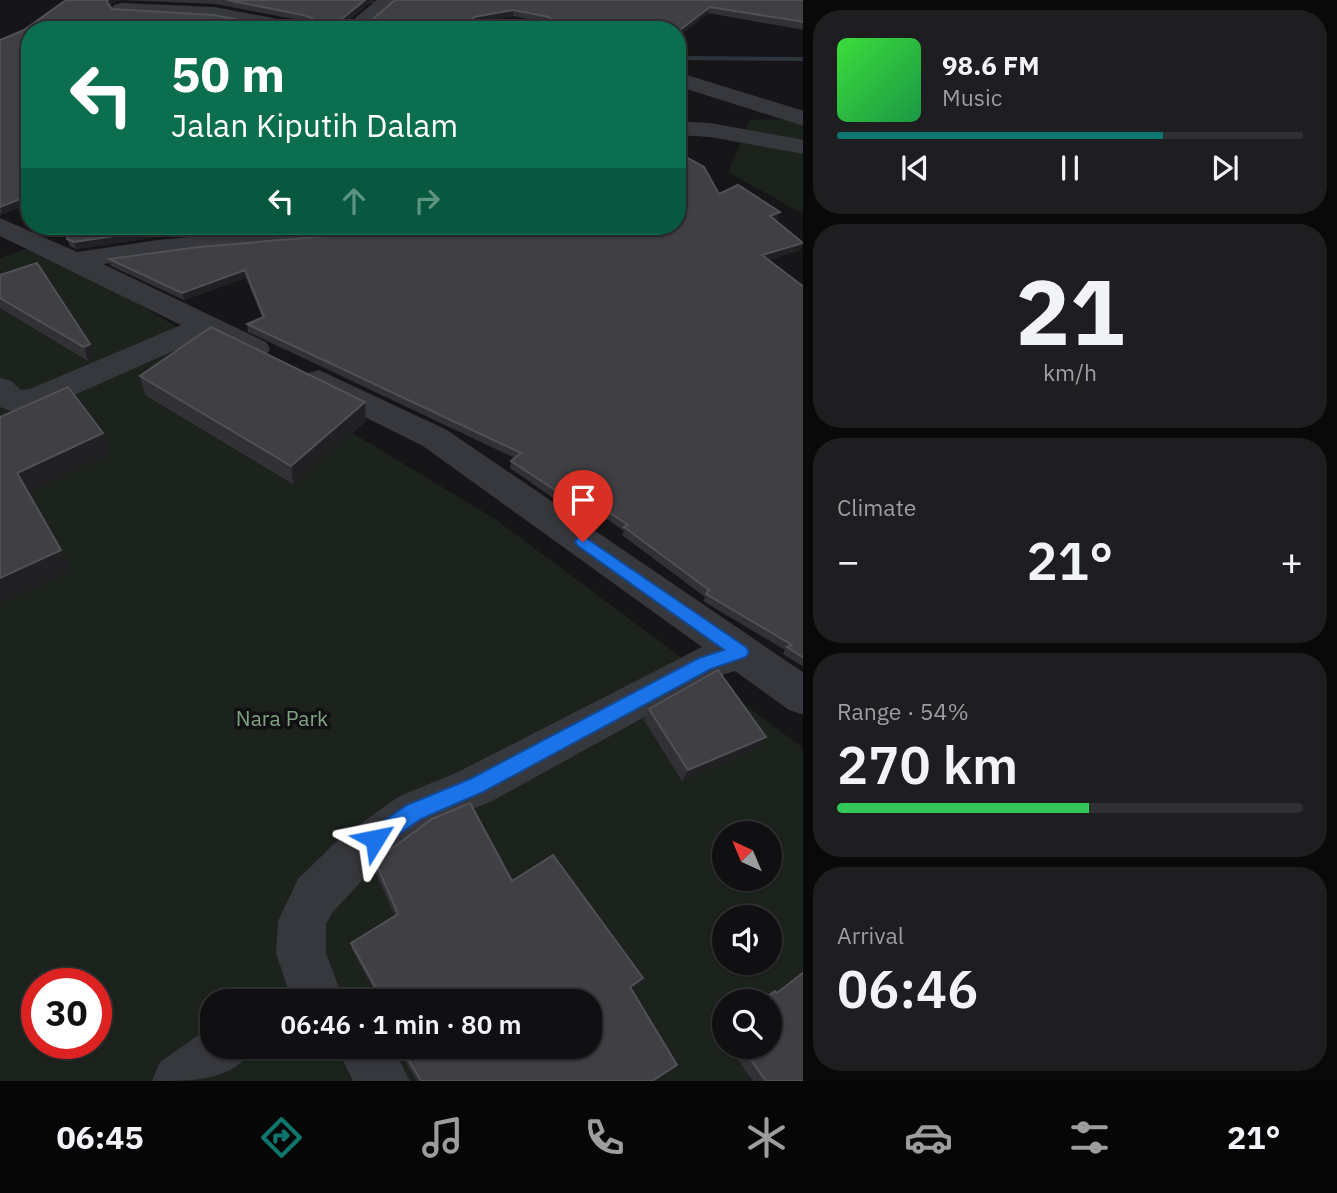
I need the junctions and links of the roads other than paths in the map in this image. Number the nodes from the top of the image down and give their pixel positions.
1 (352, 0) edge
2 (385, 3) edge
3 (121, 9) edge
4 (256, 21) edge
5 (363, 21) edge
6 (686, 82) edge
7 (803, 119) edge
8 (686, 129) edge
9 (803, 147) edge
10 (21, 215) edge
11 (0, 224) edge
12 (21, 234) edge
13 (22, 235) edge
14 (302, 235) edge
15 (74, 261) junction
16 (207, 325) junction
17 (0, 390) edge
18 (740, 652) junction
19 (803, 697) edge
20 (314, 989) edge
21 (210, 1059) edge
22 (370, 1059) edge
23 (179, 1081) edge
24 (383, 1081) edge

1 - 2 street
2 - 5 street
3 - 4 street
6 - 7 street
8 - 9 street
10 - 11 street
11 - 12 street
13 - 15 street
14 - 15 street
15 - 16 street
16 - 17 street
16 - 18 street
18 - 19 street
18 - 20 street
21 - 23 street
22 - 24 street

